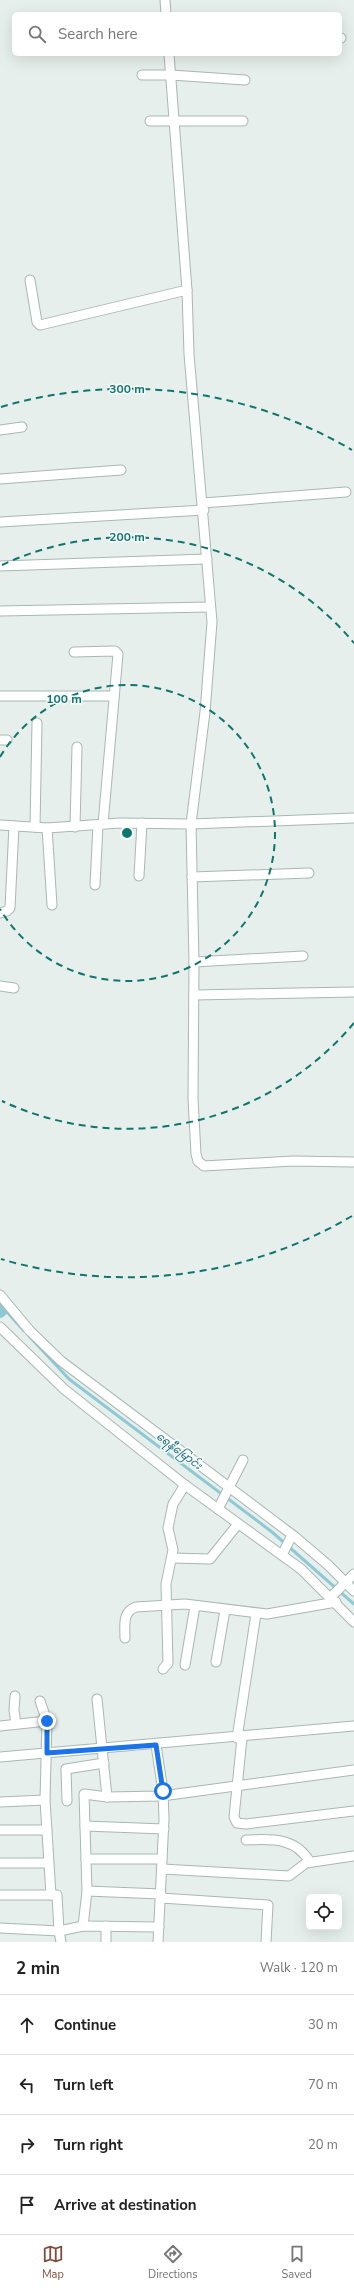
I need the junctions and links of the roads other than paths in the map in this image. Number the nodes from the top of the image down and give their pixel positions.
1 (165, 0) edge
2 (166, 12) edge
3 (170, 56) edge
4 (142, 75) dead end
5 (171, 75) junction
6 (245, 80) dead end
7 (174, 120) junction
8 (150, 121) dead end
9 (243, 121) dead end
10 (30, 280) dead end
11 (187, 290) junction
12 (22, 427) dead end
13 (0, 430) edge
14 (121, 470) dead end
15 (0, 479) edge
16 (346, 492) dead end
17 (203, 506) junction
18 (0, 522) edge
19 (208, 559) junction
20 (0, 566) edge
21 (210, 607) junction
22 (0, 611) edge
23 (74, 652) dead end
24 (0, 696) edge
25 (114, 696) junction
26 (37, 723) dead end
27 (77, 747) dead end
28 (354, 818) edge
29 (142, 823) junction
30 (187, 823) junction
31 (0, 825) edge
32 (101, 825) junction
33 (14, 826) junction
34 (35, 827) junction
35 (75, 827) junction
36 (47, 828) junction
37 (309, 873) dead end
38 (139, 876) dead end
39 (192, 877) junction
40 (95, 885) dead end
41 (52, 905) dead end
42 (0, 913) edge
43 (303, 956) dead end
44 (194, 962) junction
45 (0, 986) edge
46 (14, 988) dead end
47 (354, 992) edge
48 (194, 995) junction
49 (354, 1162) edge
50 (0, 1295) edge
51 (0, 1327) edge
52 (243, 1460) dead end
53 (185, 1485) junction
54 (227, 1490) junction
55 (218, 1508) junction
56 (238, 1524) junction
57 (291, 1537) junction
58 (282, 1554) junction
59 (172, 1558) junction
60 (354, 1574) edge
61 (346, 1582) junction
62 (354, 1591) edge
63 (333, 1598) junction
64 (166, 1605) junction
65 (195, 1606) junction
66 (225, 1610) junction
67 (256, 1614) junction
68 (354, 1622) edge
69 (125, 1638) dead end
70 (216, 1662) dead end
71 (185, 1665) dead end
72 (163, 1669) dead end
73 (15, 1696) dead end
74 (97, 1699) dead end
75 (40, 1701) dead end
76 (47, 1721) junction
77 (16, 1724) junction
78 (0, 1726) edge
79 (354, 1726) edge
80 (239, 1738) junction
81 (156, 1745) junction
82 (102, 1749) junction
83 (47, 1753) junction
84 (0, 1757) edge
85 (104, 1763) junction
86 (354, 1770) edge
87 (237, 1786) junction
88 (163, 1796) junction
89 (108, 1797) junction
90 (46, 1800) junction
91 (67, 1801) dead end
92 (0, 1802) edge
93 (354, 1811) edge
94 (85, 1826) junction
95 (164, 1829) junction
96 (0, 1830) edge
97 (47, 1830) junction
98 (246, 1840) dead end
99 (354, 1856) edge
100 (86, 1859) junction
101 (162, 1859) junction
102 (310, 1862) junction
103 (0, 1863) edge
104 (48, 1863) junction
105 (162, 1869) junction
106 (87, 1891) junction
107 (0, 1894) edge
108 (51, 1895) junction
109 (161, 1896) junction
110 (83, 1926) junction
111 (106, 1926) junction
112 (159, 1927) junction
113 (0, 1928) edge
114 (60, 1931) junction
115 (60, 1942) edge
116 (106, 1942) edge
117 (158, 1942) edge
118 (266, 1942) edge

1 - 2 street
3 - 5 street
4 - 5 street
5 - 6 street
5 - 7 street
7 - 8 street
7 - 9 street
7 - 11 street
10 - 11 street
11 - 17 street
12 - 13 street
14 - 15 street
16 - 17 street
17 - 18 street
17 - 19 street
19 - 20 street
19 - 21 street
21 - 22 street
21 - 30 street
23 - 25 street
24 - 25 street
25 - 32 street
26 - 34 street
27 - 35 street
28 - 30 street
29 - 30 street
29 - 32 street
29 - 38 street
30 - 39 street
31 - 33 street
32 - 35 street
32 - 40 street
33 - 34 street
33 - 42 street
34 - 36 street
35 - 36 street
36 - 41 street
37 - 39 street
39 - 44 street
43 - 44 street
44 - 48 street
45 - 46 street
47 - 48 street
48 - 49 street
50 - 54 street
51 - 53 street
52 - 54 street
53 - 55 street
53 - 59 street
54 - 55 street
54 - 57 street
55 - 56 street
56 - 58 street
56 - 59 street
57 - 58 street
57 - 61 street
58 - 63 street
59 - 64 street
60 - 61 street
61 - 62 street
61 - 63 street
63 - 67 street
63 - 68 street
64 - 65 street
64 - 69 street
64 - 72 street
65 - 66 street
65 - 71 street
66 - 67 street
66 - 70 street
67 - 80 street
73 - 77 street
74 - 82 street
75 - 76 street
76 - 77 street
76 - 83 street
77 - 78 street
79 - 80 street
80 - 81 street
80 - 87 street
81 - 82 street
81 - 88 street
82 - 83 street
82 - 85 street
83 - 84 street
83 - 90 street
85 - 89 street
85 - 91 street
86 - 87 street
87 - 88 street
87 - 93 street
88 - 89 street
88 - 95 street
89 - 94 street
90 - 92 street
90 - 97 street
94 - 95 street
94 - 100 street
95 - 101 street
96 - 97 street
97 - 104 street
98 - 102 street
99 - 102 street
100 - 101 street
100 - 106 street
101 - 105 street
102 - 105 street
103 - 104 street
104 - 108 street
105 - 109 street
106 - 109 street
106 - 110 street
107 - 108 street
108 - 114 street
109 - 112 street
109 - 118 street
110 - 111 street
110 - 114 street
111 - 112 street
111 - 116 street
112 - 117 street
113 - 114 street
114 - 115 street

